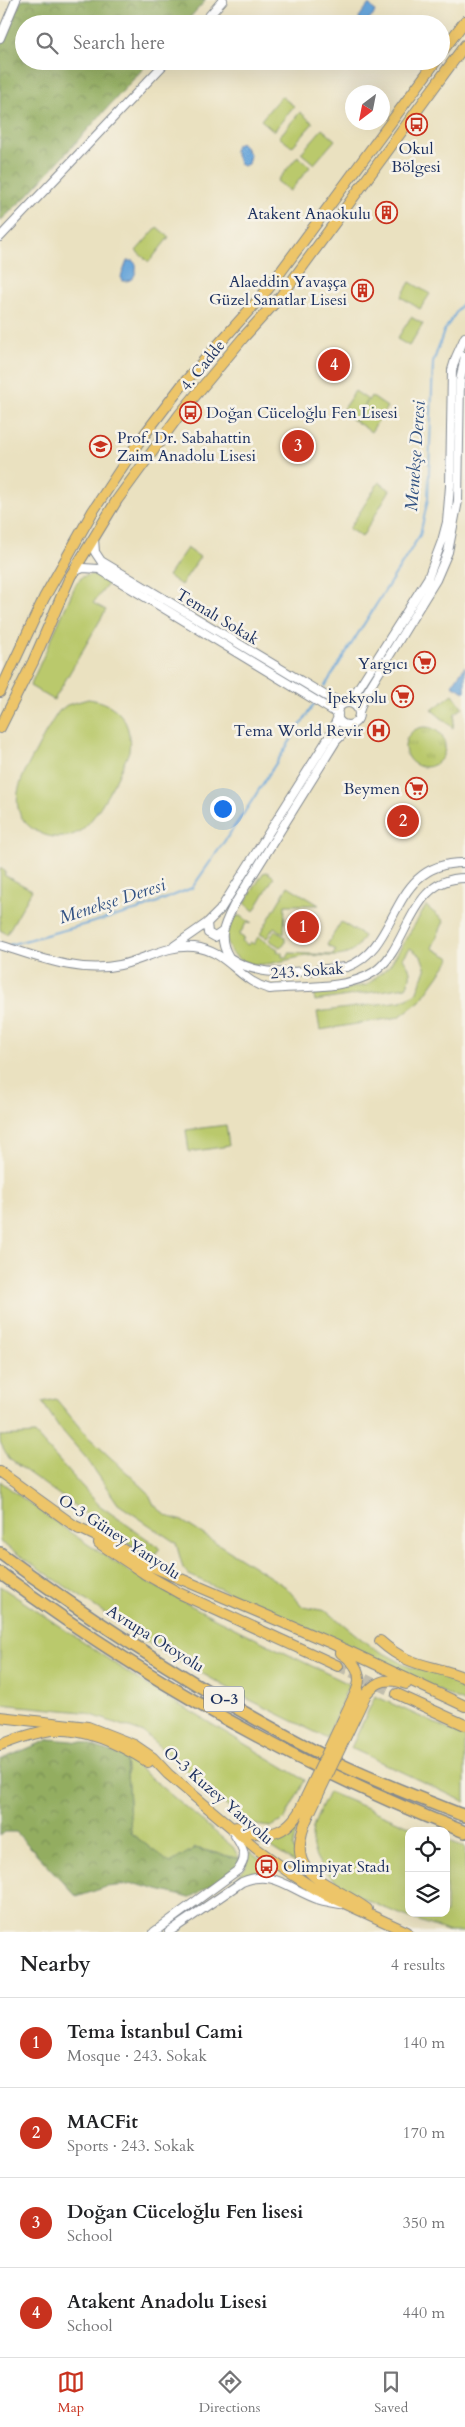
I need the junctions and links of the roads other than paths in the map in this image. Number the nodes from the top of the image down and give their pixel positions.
1 (16, 0) edge
2 (223, 0) edge
3 (210, 15) edge
4 (465, 20) edge
5 (0, 38) edge
6 (450, 41) edge
7 (465, 44) edge
8 (450, 65) edge
9 (159, 70) edge
10 (429, 70) edge
11 (446, 70) edge
12 (0, 237) edge
13 (465, 337) edge
14 (465, 356) edge
15 (95, 537) junction
16 (73, 572) junction
17 (0, 692) edge
18 (347, 703) junction
19 (359, 712) junction
20 (338, 715) junction
21 (352, 724) junction
22 (0, 728) edge
23 (465, 859) edge
24 (465, 863) edge
25 (443, 864) junction
26 (465, 878) edge
27 (399, 905) junction
28 (413, 914) junction
29 (207, 923) junction
30 (388, 923) junction
31 (222, 932) junction
32 (402, 932) junction
33 (178, 944) junction
34 (0, 946) edge
35 (151, 955) junction
36 (229, 957) junction
37 (0, 1472) edge
38 (73, 1526) junction
39 (0, 1553) edge
40 (0, 1573) edge
41 (299, 1630) junction
42 (380, 1641) dead end
43 (338, 1666) tunnel mouth
44 (465, 1678) edge
45 (362, 1692) junction
46 (397, 1694) tunnel mouth
47 (465, 1706) edge
48 (0, 1717) edge
49 (465, 1724) edge
50 (0, 1745) edge
51 (168, 1774) junction
52 (304, 1814) junction
53 (465, 1816) edge
54 (230, 1826) junction
55 (465, 1832) edge
56 (347, 1906) junction
57 (386, 1924) junction
58 (154, 1932) edge
59 (169, 1932) edge
60 (407, 1932) edge

1 - 5 street
2 - 3 street
4 - 6 main road
7 - 8 main road, 4. Cadde
9 - 12 street
10 - 17 main road, 4. Cadde
11 - 15 main road, 4. Cadde
13 - 18 street
14 - 19 street
15 - 16 main road, 4. Cadde
15 - 18 street, Temalı Sokak
16 - 20 street
16 - 22 main road, 4. Cadde
18 - 19 street
18 - 20 street
19 - 21 street
20 - 21 street
20 - 29 street
21 - 31 street
23 - 25 street
24 - 25 street, 243. Sokak
25 - 27 street, 243. Sokak
26 - 28 street, 243. Sokak
27 - 28 street
27 - 30 street, 243. Sokak
28 - 32 street, 243. Sokak
29 - 31 street
29 - 33 street
30 - 32 street
30 - 36 street, 243. Sokak
31 - 36 street
32 - 35 street, 243. Sokak
33 - 35 street
33 - 36 street, 243. Sokak
34 - 35 street, 243. Sokak
37 - 38 main road, O-3 Güney Yanyolu
38 - 41 main road
38 - 43 main road, O-3 Güney Yanyolu
39 - 53 highway, Avrupa Otoyolu / O-3
40 - 55 highway, Avrupa Otoyolu / O-3
41 - 45 main road
41 - 47 main road
42 - 44 main road
45 - 47 main road
45 - 52 main road, bridge
46 - 49 main road
48 - 51 main road, O-3 Kuzey Yanyolu
50 - 51 main road
51 - 54 main road, O-3 Kuzey Yanyolu
52 - 54 main road
52 - 57 main road
54 - 56 main road, O-3 Kuzey Yanyolu
54 - 58 street
56 - 57 main road, O-3 Kuzey Yanyolu
56 - 59 street
57 - 60 main road, O-3 Kuzey Yanyolu

